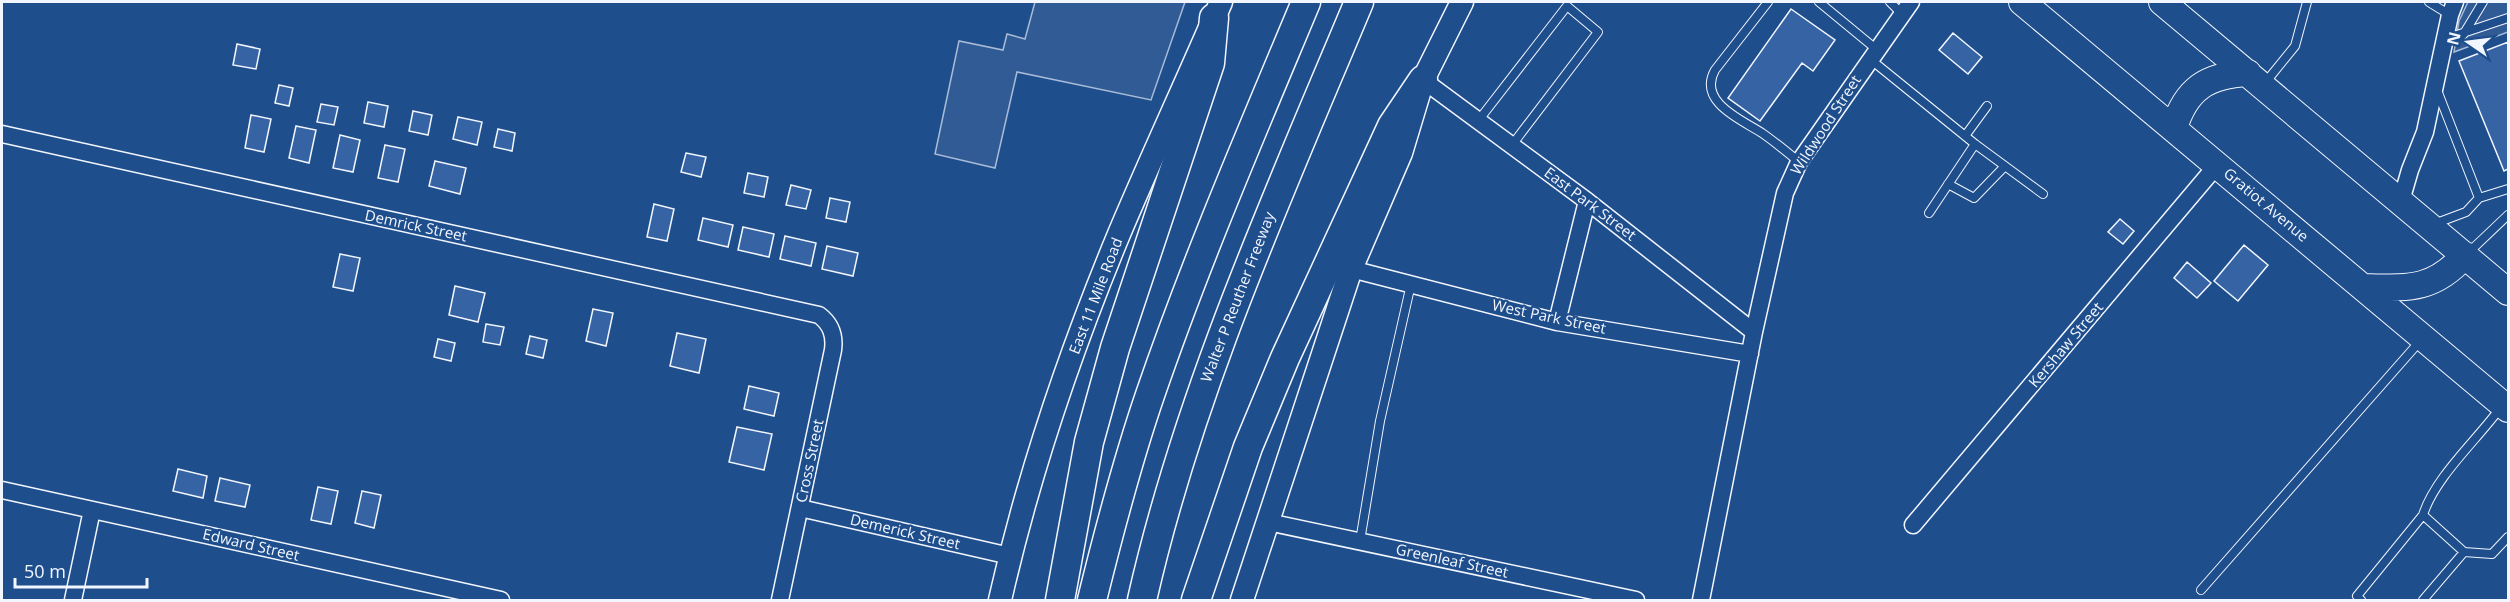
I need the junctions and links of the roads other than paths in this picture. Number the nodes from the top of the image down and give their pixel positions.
1 (1306, 2) edge
2 (1359, 2) edge
3 (1462, 2) edge
4 (1768, 2) edge
5 (1819, 2) edge
6 (1890, 2) edge
7 (2022, 2) edge
8 (2162, 2) edge
9 (2307, 2) edge
10 (2429, 2) edge
11 (2483, 2) edge
12 (1906, 8) edge
13 (2452, 8) edge
14 (1217, 10) edge
15 (2508, 18) edge
16 (2463, 34) junction
17 (2444, 39) junction
18 (1873, 54) junction
19 (2255, 79) junction
20 (1424, 80) junction
21 (2435, 84) junction
22 (1987, 106) dead end
23 (1478, 120) junction
24 (2174, 128) junction
25 (2, 134) edge
26 (1965, 136) junction
27 (1975, 144) junction
28 (1512, 145) junction
29 (1799, 162) junction
30 (2217, 165) junction
31 (2005, 166) junction
32 (1948, 184) junction
33 (2508, 189) edge
34 (2043, 194) dead end
35 (2479, 198) junction
36 (1587, 201) junction
37 (2401, 201) junction
38 (1929, 213) dead end
39 (2508, 215) edge
40 (2430, 225) junction
41 (2465, 255) junction
42 (1351, 269) junction
43 (1411, 284) junction
44 (2363, 287) junction
45 (2508, 292) edge
46 (828, 322) joint
47 (1557, 322) junction
48 (1754, 332) junction
49 (2423, 338) junction
50 (1750, 354) junction
51 (2507, 402) edge
52 (2, 490) edge
53 (800, 508) junction
54 (92, 510) junction
55 (2423, 515) junction
56 (1268, 522) junction
57 (1913, 525) dead end
58 (2508, 537) edge
59 (1360, 541) junction
60 (2464, 552) junction
61 (1010, 556) junction
62 (2201, 590) dead end
63 (73, 600) edge
64 (501, 600) edge
65 (780, 600) edge
66 (1000, 600) edge
67 (1059, 600) edge
68 (1092, 600) edge
69 (1142, 600) edge
70 (1196, 600) edge
71 (1242, 600) edge
72 (1636, 600) edge
73 (1701, 600) edge
74 (2361, 600) edge
75 (2423, 600) edge

1 - 68 highway
2 - 69 highway, Walter P Reuther Freeway
3 - 20 main road
4 - 29 lane
5 - 18 lane
6 - 12 lane
7 - 24 main road, Gratiot Avenue
8 - 19 main road
9 - 19 lane
10 - 13 lane
11 - 16 lane
12 - 18 street, Wildwood Street
13 - 17 street
14 - 61 main road, East 11 Mile Road
14 - 67 highway
15 - 16 lane
16 - 17 lane
17 - 21 street
18 - 26 lane
18 - 29 street, Wildwood Street
19 - 24 main road
19 - 37 main road
20 - 23 street, East Park Street
20 - 42 main road
20 - 70 highway
21 - 35 lane
21 - 37 street
22 - 26 lane
23 - 28 street, East Park Street
23 - 28 lane
24 - 30 main road, Gratiot Avenue
25 - 46 street, Demrick Street
26 - 27 lane
27 - 31 lane
27 - 32 lane
28 - 36 street, East Park Street
29 - 48 street, Wildwood Street
30 - 44 main road, Gratiot Avenue
30 - 57 street, Kershaw Street
31 - 32 lane
31 - 34 lane
32 - 38 lane
33 - 35 lane
35 - 40 lane
36 - 47 street
36 - 48 street, East Park Street
37 - 40 main road
39 - 41 lane
40 - 41 main road
41 - 44 main road
41 - 45 main road
42 - 43 street, West Park Street
42 - 56 main road
43 - 47 street, West Park Street
43 - 59 lane
44 - 49 main road, Gratiot Avenue
46 - 53 street, Cross Street
47 - 50 street, West Park Street
48 - 50 street, Wildwood Street
49 - 51 main road, Gratiot Avenue
49 - 62 lane
50 - 73 street
51 - 55 lane
52 - 54 street, Edward Street
53 - 61 street, Demerick Street
53 - 65 street, Cross Street
54 - 63 street
54 - 64 street, Edward Street
55 - 60 lane
55 - 74 lane
56 - 59 street, Greenleaf Street
56 - 71 main road
58 - 60 lane
59 - 72 street, Greenleaf Street
60 - 75 lane
61 - 66 main road, East 11 Mile Road

